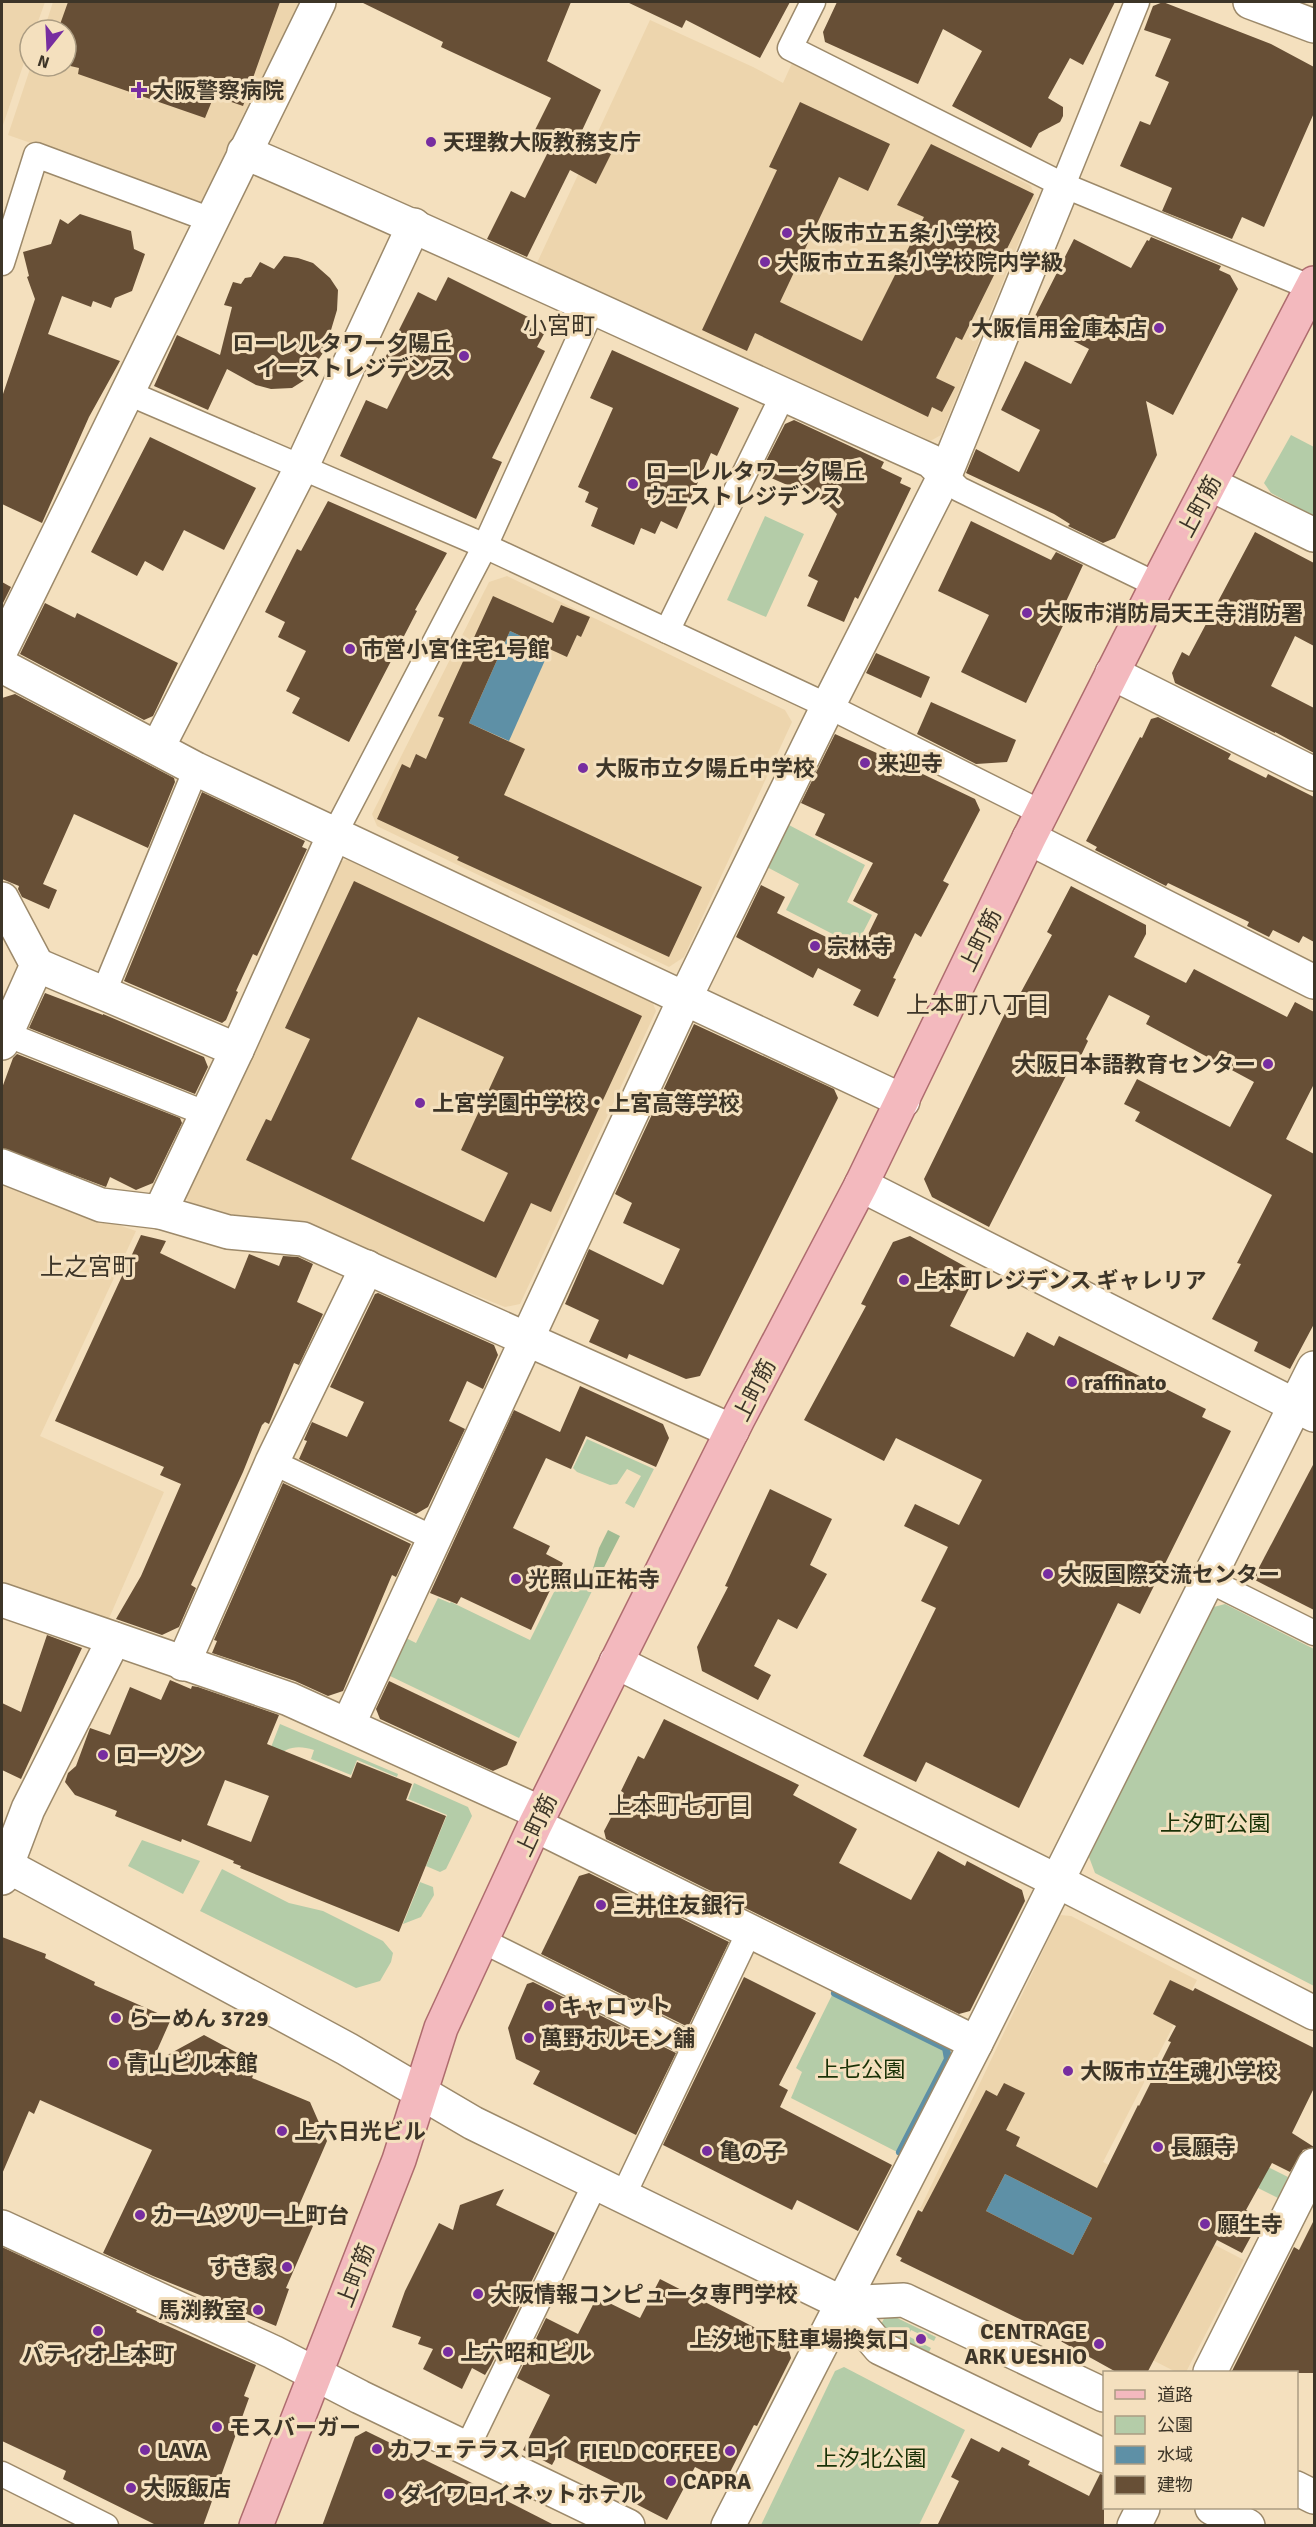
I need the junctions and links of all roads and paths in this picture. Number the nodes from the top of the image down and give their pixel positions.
1 (319, 2) edge
2 (813, 2) edge
3 (1137, 2) edge
4 (1250, 2) edge
5 (1314, 26) edge
6 (244, 152) junction
7 (1063, 185) junction
8 (211, 220) junction
9 (414, 225) junction
10 (2, 263) edge
11 (1314, 286) edge
12 (593, 307) junction
13 (126, 392) junction
14 (783, 395) junction
15 (301, 468) junction
16 (945, 475) junction
17 (1210, 483) junction
18 (1314, 535) edge
19 (484, 546) junction
20 (1157, 585) junction
21 (667, 631) junction
22 (2, 648) edge
23 (2, 666) edge
24 (1112, 673) junction
25 (828, 706) junction
26 (158, 747) junction
27 (196, 769) junction
28 (1314, 774) edge
29 (1035, 826) junction
30 (334, 835) junction
31 (2, 899) edge
32 (37, 965) junction
33 (1314, 982) edge
34 (103, 994) junction
35 (685, 998) junction
36 (4, 1039) edge
37 (237, 1050) junction
38 (903, 1101) junction
39 (207, 1114) junction
40 (2, 1166) edge
41 (861, 1185) junction
42 (160, 1212) junction
43 (367, 1267) junction
44 (527, 1338) junction
45 (1314, 1368) edge
46 (1305, 1410) edge
47 (732, 1431) junction
48 (272, 1462) junction
49 (433, 1538) junction
50 (1208, 1580) junction
51 (2, 1600) edge
52 (1314, 1633) edge
53 (114, 1640) junction
54 (616, 1662) junction
55 (183, 1664) junction
56 (348, 1725) junction
57 (538, 1819) junction
58 (3, 1869) edge
59 (1057, 1881) junction
60 (750, 1930) junction
61 (483, 1941) junction
62 (1314, 2013) edge
63 (976, 2043) junction
64 (694, 2046) junction
65 (420, 2094) junction
66 (1314, 2165) edge
67 (610, 2189) junction
68 (2, 2227) edge
69 (842, 2303) junction
70 (1211, 2371) edge
71 (316, 2375) junction
72 (1103, 2395) edge
73 (467, 2448) junction
74 (1103, 2456) edge
75 (2, 2474) edge
76 (1298, 2489) edge
77 (1314, 2497) edge
78 (1142, 2509) edge
79 (1214, 2509) edge
80 (106, 2526) edge
81 (256, 2526) edge
82 (628, 2526) edge
83 (728, 2526) edge
84 (1134, 2526) edge
85 (1248, 2526) edge

1 - 6 street
2 - 7 street
3 - 7 street
4 - 5 street
6 - 8 street
6 - 9 street
7 - 11 street
7 - 16 street
8 - 10 street
8 - 13 street
9 - 12 street
9 - 15 street
11 - 17 main road, 上町筋
12 - 14 street
12 - 19 street
13 - 15 street
13 - 22 street
14 - 16 street
14 - 21 street
15 - 19 street
15 - 26 street
16 - 20 street
16 - 25 street
17 - 18 street
17 - 20 main road, 上町筋
19 - 21 street
19 - 30 street
20 - 24 main road, 上町筋
21 - 25 street
23 - 26 street
24 - 28 street
24 - 29 main road, 上町筋
25 - 29 street
25 - 35 street
26 - 27 street
27 - 30 street
27 - 34 street
29 - 33 street
29 - 38 main road, 上町筋
30 - 35 street
30 - 37 street
31 - 32 street
32 - 34 street
32 - 36 street
34 - 37 street
35 - 38 street
35 - 44 street
36 - 39 street
37 - 39 street
38 - 41 main road, 上町筋
39 - 42 street
40 - 42 street
41 - 46 street
41 - 47 main road, 上町筋
42 - 43 street
43 - 44 street
43 - 48 street
44 - 47 street
44 - 49 street
45 - 46 street
46 - 50 street
47 - 54 main road, 上町筋
48 - 49 street
48 - 55 street
49 - 56 street
50 - 52 street
50 - 59 street
51 - 53 street
53 - 55 street
53 - 58 street
54 - 57 main road, 上町筋
54 - 59 street
55 - 56 street
56 - 57 street
57 - 60 street
57 - 61 main road, 上町筋
58 - 65 street
59 - 62 street
59 - 63 street
60 - 63 street
60 - 64 street
61 - 64 street
61 - 65 main road, 上町筋
63 - 69 street
64 - 67 street
65 - 67 street
65 - 71 main road, 上町筋
66 - 70 street
67 - 69 street
67 - 73 street
68 - 71 street
69 - 72 street
69 - 74 street
69 - 83 street
71 - 73 street
71 - 81 main road, 上町筋
73 - 82 street
75 - 80 street
76 - 77 street
78 - 84 street
79 - 85 street

